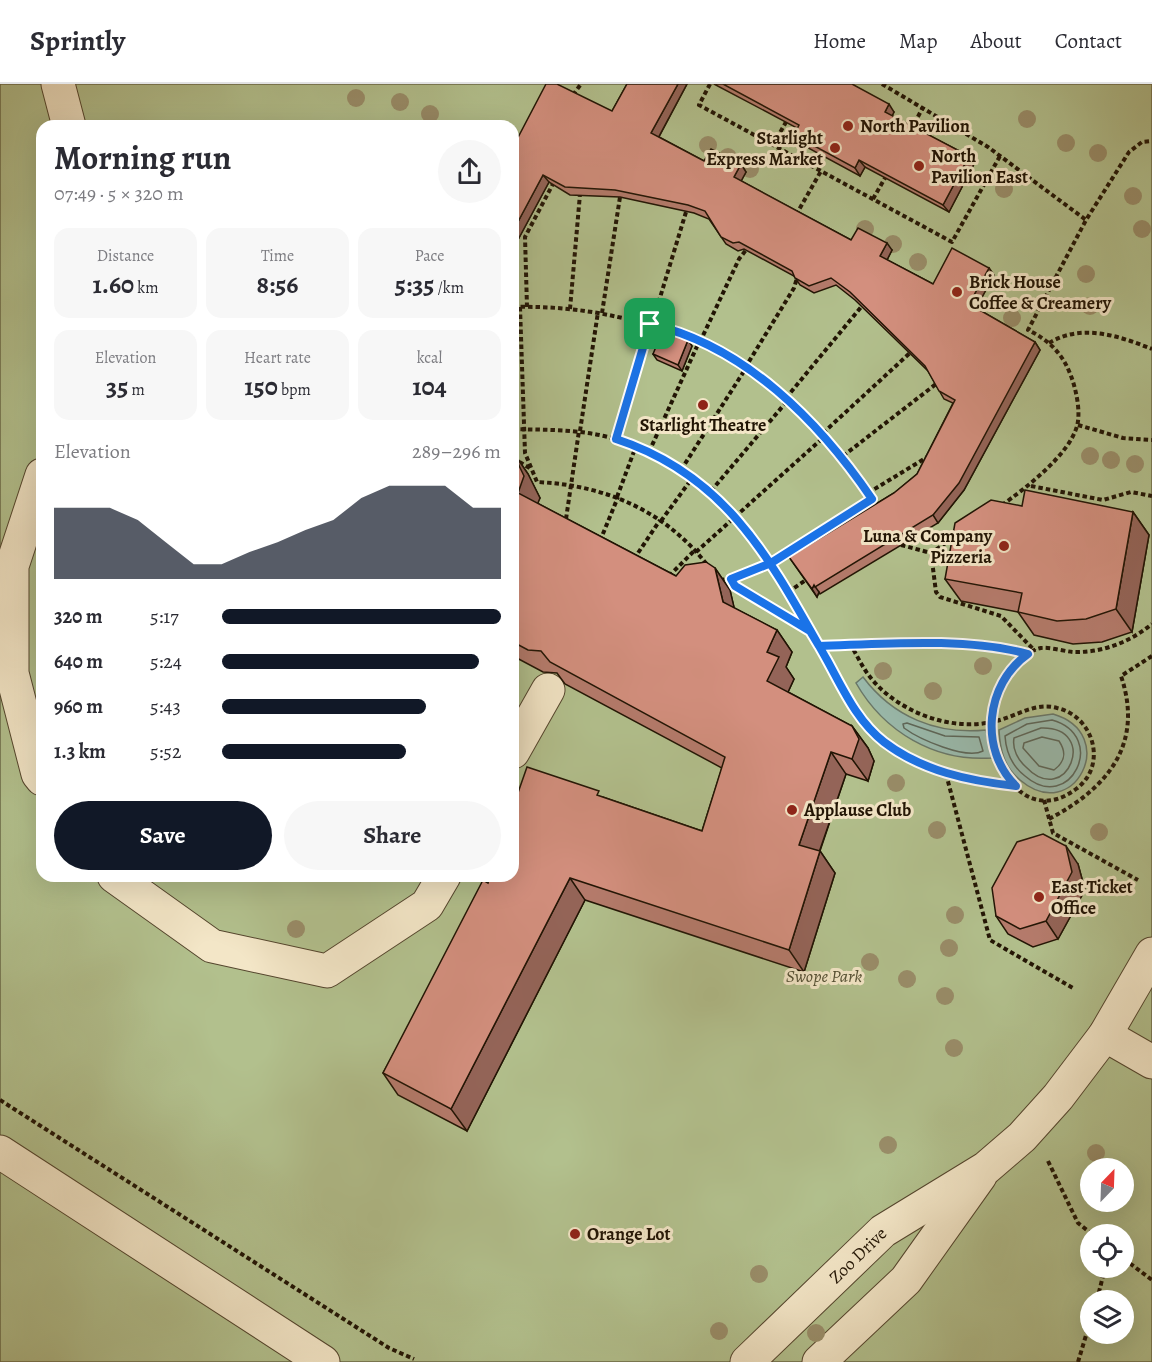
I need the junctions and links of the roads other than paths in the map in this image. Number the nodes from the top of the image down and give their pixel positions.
1 (58, 84) edge
2 (67, 120) edge
3 (36, 493) edge
4 (548, 690) edge
5 (519, 741) edge
6 (36, 766) edge
7 (122, 882) edge
8 (440, 882) edge
9 (1152, 954) edge
10 (1105, 1035) junction
11 (1152, 1062) edge
12 (0, 1152) edge
13 (986, 1168) junction
14 (323, 1362) edge
15 (747, 1362) edge
16 (819, 1362) edge

1 - 2 street
3 - 6 street
4 - 5 street
7 - 8 street
9 - 10 street, Zoo Drive
10 - 11 street
10 - 13 street, Zoo Drive
12 - 14 street
13 - 15 street, Zoo Drive
13 - 16 street, Zoo Drive

